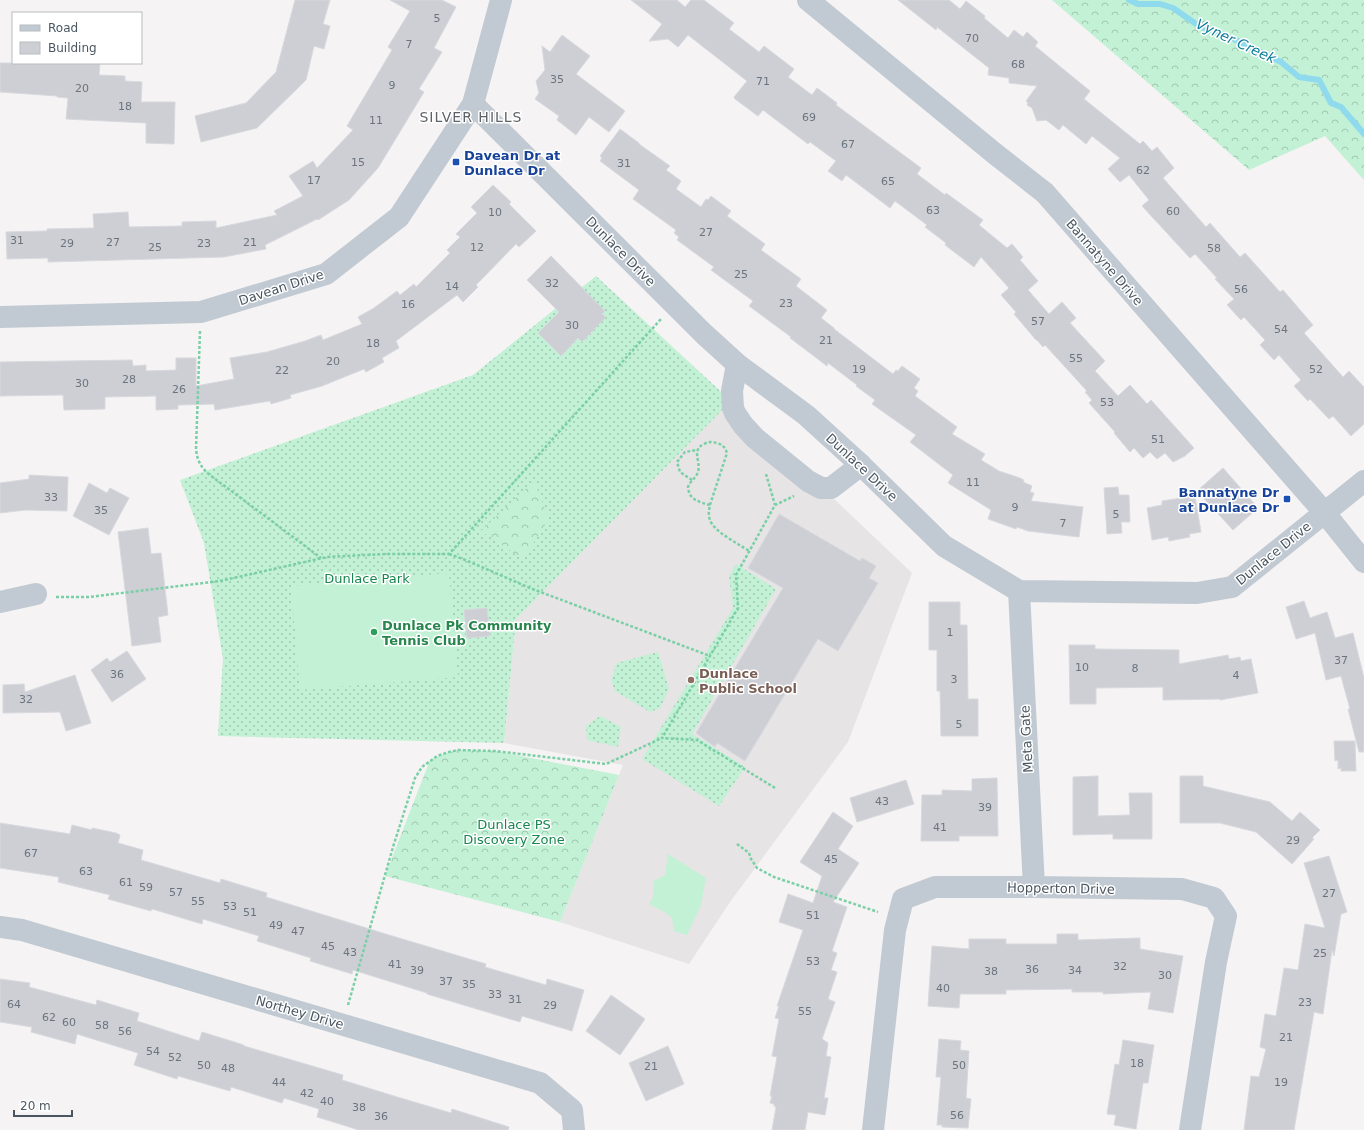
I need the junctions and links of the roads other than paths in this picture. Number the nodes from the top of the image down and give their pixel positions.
1 (501, 0) edge
2 (808, 0) edge
3 (473, 104) junction
4 (0, 317) edge
5 (737, 364) junction
6 (861, 465) junction
7 (1364, 481) edge
8 (1324, 512) junction
9 (1364, 562) edge
10 (1019, 591) junction
11 (36, 594) road end
12 (0, 602) edge
13 (1034, 887) junction
14 (0, 927) edge
15 (574, 1130) edge
16 (873, 1130) edge
17 (1190, 1130) edge

1 - 3 street, Davean Drive
2 - 8 street, Bannatyne Drive
3 - 4 street, Davean Drive
3 - 5 street, Dunlace Drive
5 - 6 street, Dunlace Drive
5 - 6 street
6 - 10 street, Dunlace Drive
7 - 8 street, Dunlace Drive
8 - 9 street, Bannatyne Drive
8 - 10 street, Dunlace Drive
10 - 13 street, Meta Gate
11 - 12 street
13 - 16 street, Hopperton Drive
13 - 17 street, Hopperton Drive
14 - 15 street, Northey Drive

